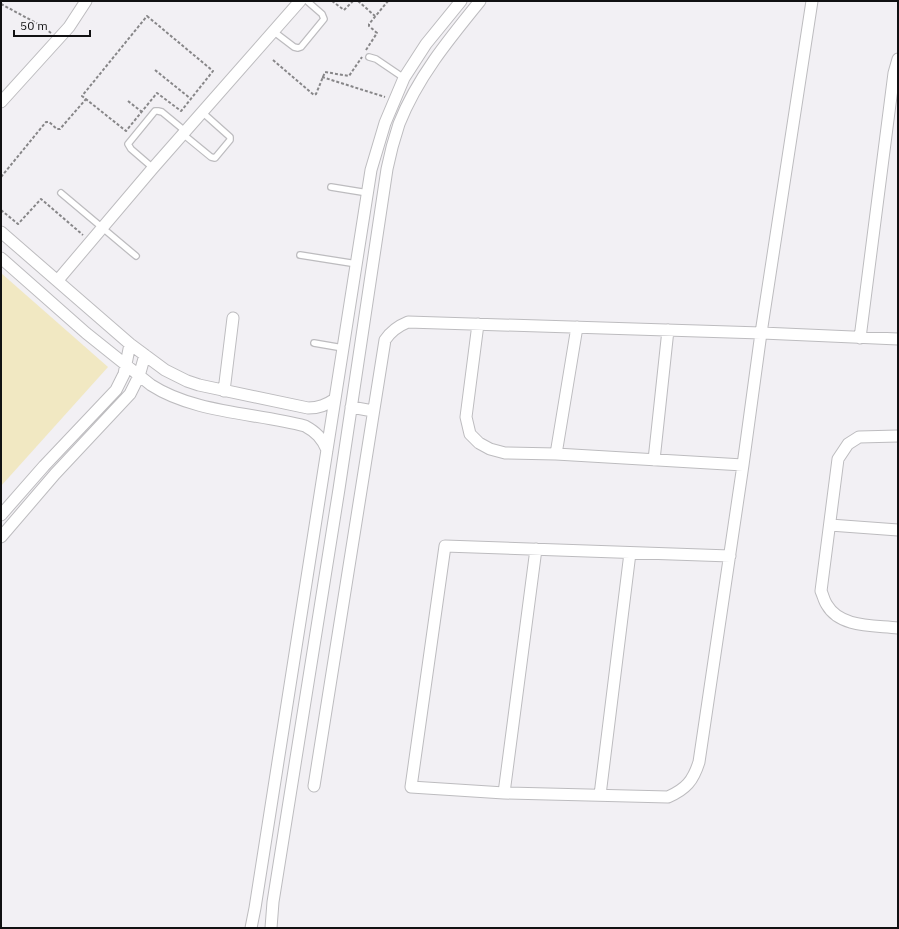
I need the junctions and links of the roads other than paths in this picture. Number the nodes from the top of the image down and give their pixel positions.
1 (86, 1) edge
2 (300, 1) edge
3 (306, 1) edge
4 (461, 1) edge
5 (480, 1) edge
6 (812, 1) edge
7 (453, 11) junction
8 (464, 21) junction
9 (273, 31) junction
10 (369, 57) dead end
11 (898, 59) edge
12 (404, 78) junction
13 (1, 102) edge
14 (202, 112) junction
15 (184, 133) junction
16 (153, 168) junction
17 (331, 186) dead end
18 (61, 193) dead end
19 (368, 193) junction
20 (102, 228) junction
21 (1, 232) edge
22 (300, 255) dead end
23 (136, 256) dead end
24 (1, 258) edge
25 (357, 264) junction
26 (58, 280) junction
27 (233, 318) dead end
28 (478, 324) junction
29 (577, 327) junction
30 (668, 330) junction
31 (761, 333) junction
32 (860, 338) junction
33 (898, 340) edge
34 (314, 343) dead end
35 (130, 344) junction
36 (344, 348) junction
37 (144, 355) junction
38 (126, 365) junction
39 (341, 370) junction
40 (356, 372) junction
41 (139, 376) junction
42 (224, 391) junction
43 (336, 400) junction
44 (351, 407) junction
45 (373, 411) junction
46 (898, 436) edge
47 (328, 450) junction
48 (556, 454) junction
49 (654, 460) junction
50 (743, 465) junction
51 (322, 487) junction
52 (339, 489) junction
53 (1, 515) edge
54 (830, 525) junction
55 (898, 530) edge
56 (1, 537) edge
57 (536, 549) junction
58 (630, 553) junction
59 (730, 556) junction
60 (898, 628) edge
61 (314, 786) dead end
62 (504, 793) junction
63 (600, 795) junction
64 (251, 928) edge
65 (271, 928) edge

1 - 13 street
2 - 9 street
3 - 9 lane
4 - 7 street
5 - 8 street
6 - 31 street
7 - 8 street
7 - 12 street
8 - 40 street
9 - 14 street
10 - 12 lane
11 - 32 street
12 - 19 street
14 - 15 street
14 - 15 lane
15 - 16 street
15 - 16 lane
16 - 20 street
17 - 19 lane
18 - 20 lane
19 - 25 street
20 - 23 lane
20 - 26 street
21 - 26 street
22 - 25 lane
24 - 38 street
25 - 36 street
26 - 35 street
27 - 42 street
28 - 29 street
28 - 45 street
28 - 48 street
29 - 30 street
29 - 48 street
30 - 31 street
30 - 49 street
31 - 32 street
31 - 50 street
32 - 33 street
34 - 36 lane
35 - 37 street
35 - 38 street
36 - 39 street
37 - 41 street
37 - 42 street
38 - 41 street
38 - 53 street
39 - 40 street
39 - 43 street
40 - 44 street
41 - 47 street
41 - 56 street
42 - 43 street
43 - 47 street
44 - 45 street
44 - 52 street
45 - 61 street
46 - 54 street
47 - 51 street
48 - 49 street
49 - 50 street
50 - 59 street
51 - 52 street
51 - 64 street
52 - 65 street
54 - 55 street
54 - 60 street
57 - 58 street
57 - 62 street
57 - 62 street
58 - 59 street
58 - 63 street
59 - 63 street
62 - 63 street

